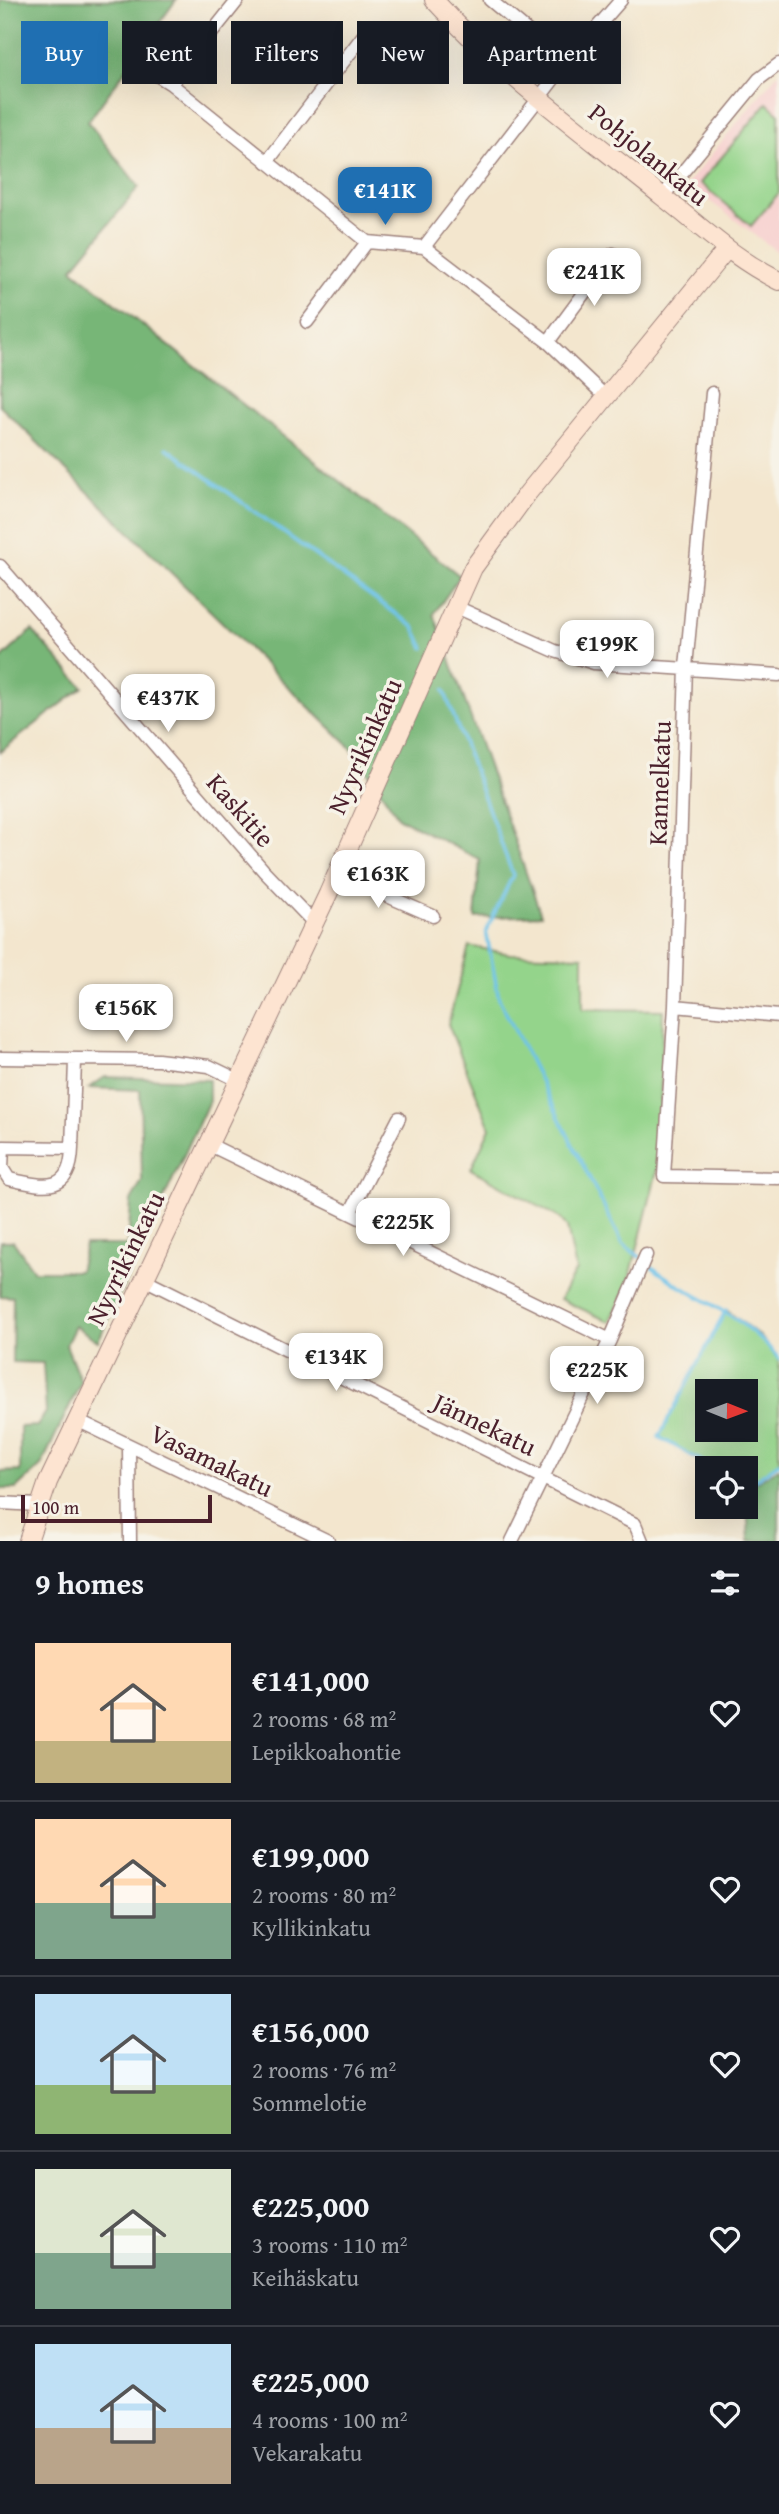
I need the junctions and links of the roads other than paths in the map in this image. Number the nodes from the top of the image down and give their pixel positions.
1 (238, 0) edge
2 (434, 0) edge
3 (489, 0) edge
4 (621, 0) edge
5 (515, 21) edge
6 (602, 21) edge
7 (217, 26) edge
8 (357, 44) edge
9 (779, 64) edge
10 (171, 84) edge
11 (549, 84) edge
12 (538, 98) junction
13 (267, 162) junction
14 (663, 196) junction
15 (367, 242) junction
16 (424, 247) junction
17 (726, 250) junction
18 (613, 254) dead end
19 (779, 281) edge
20 (307, 322) dead end
21 (548, 342) junction
22 (712, 393) dead end
23 (606, 396) junction
24 (0, 566) edge
25 (454, 606) junction
26 (686, 667) junction
27 (779, 675) edge
28 (337, 874) junction
29 (433, 916) dead end
30 (314, 923) junction
31 (675, 1006) junction
32 (779, 1016) edge
33 (0, 1058) edge
34 (75, 1061) junction
35 (240, 1081) junction
36 (398, 1118) dead end
37 (210, 1145) junction
38 (72, 1148) junction
39 (779, 1178) edge
40 (350, 1213) junction
41 (646, 1255) dead end
42 (144, 1279) junction
43 (610, 1340) junction
44 (77, 1420) junction
45 (128, 1446) junction
46 (544, 1478) junction
47 (0, 1503) edge
48 (38, 1505) junction
49 (28, 1541) edge
50 (130, 1541) edge
51 (328, 1541) edge
52 (512, 1541) edge
53 (642, 1541) edge

1 - 7 street
2 - 12 street, Pohjolankatu
3 - 5 street
4 - 6 street
8 - 13 street
9 - 14 street
10 - 13 street
11 - 12 street
12 - 14 street, Pohjolankatu
12 - 16 street
13 - 15 street
14 - 17 street, Pohjolankatu
15 - 16 street
15 - 20 street
16 - 21 street
17 - 19 street, Pohjolankatu
17 - 23 street, Nyyrikinkatu
18 - 21 street
21 - 23 street
22 - 26 street, Kannelkatu
23 - 25 street, Nyyrikinkatu
24 - 30 street, Kaskitie
25 - 26 street
25 - 28 street, Nyyrikinkatu
26 - 27 street
26 - 31 street, Kannelkatu
28 - 29 street
28 - 30 street, Nyyrikinkatu
30 - 35 street, Nyyrikinkatu
31 - 32 street
31 - 39 street, Kannelkatu
33 - 34 street
34 - 35 street
34 - 38 street
35 - 37 street, Nyyrikinkatu
36 - 40 street
37 - 40 street
37 - 42 street, Nyyrikinkatu
38 - 38 street
40 - 43 street
41 - 43 street
42 - 44 street, Nyyrikinkatu
42 - 46 street, Jännekatu
43 - 46 street
44 - 45 street, Vasamakatu
44 - 48 street, Nyyrikinkatu
45 - 50 street
45 - 51 street, Vasamakatu
46 - 52 street
46 - 53 street, Jännekatu
47 - 48 street
48 - 49 street, Nyyrikinkatu

